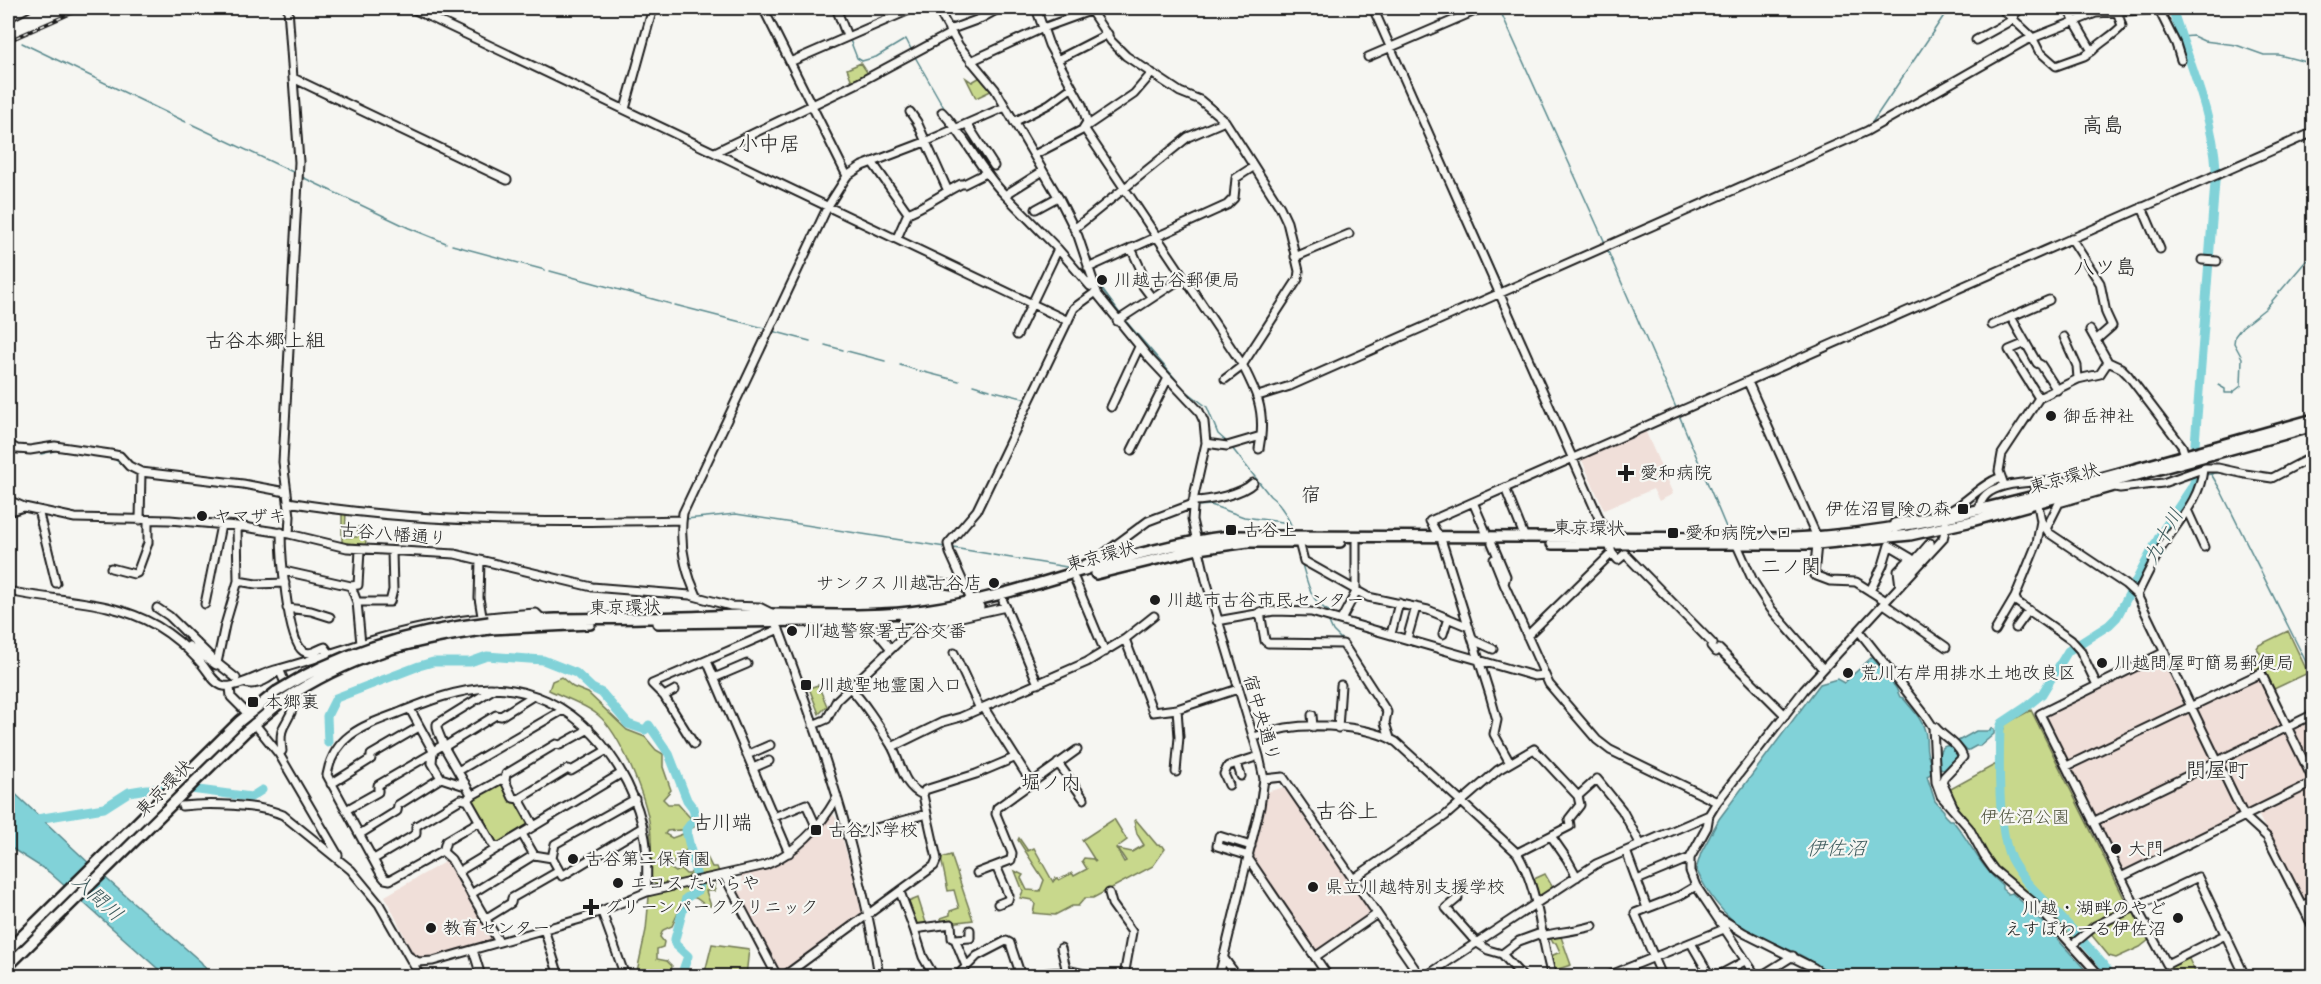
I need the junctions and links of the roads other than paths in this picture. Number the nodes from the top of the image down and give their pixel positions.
1 (27, 8) edge
2 (288, 8) edge
3 (411, 8) edge
4 (653, 8) edge
5 (763, 8) edge
6 (836, 8) edge
7 (914, 8) edge
8 (937, 8) edge
9 (1000, 8) edge
10 (1036, 8) edge
11 (1093, 8) edge
12 (1373, 8) edge
13 (1482, 8) edge
14 (2001, 8) edge
15 (2022, 8) edge
16 (2067, 8) edge
17 (2158, 8) edge
18 (893, 11) edge
19 (2117, 11) junction
20 (8, 18) edge
21 (2013, 18) junction
22 (2076, 21) junction
23 (1043, 28) junction
24 (950, 32) junction
25 (1108, 34) junction
26 (847, 36) junction
27 (2032, 37) junction
28 (1976, 40) dead end
29 (1390, 48) junction
30 (2092, 51) junction
31 (1368, 57) dead end
32 (1057, 60) junction
33 (2181, 60) dead end
34 (971, 61) junction
35 (790, 62) junction
36 (1152, 74) junction
37 (293, 78) junction
38 (1071, 88) junction
39 (812, 105) junction
40 (1005, 107) junction
41 (625, 109) junction
42 (910, 111) dead end
43 (942, 112) dead end
44 (1225, 121) junction
45 (1014, 122) junction
46 (968, 123) junction
47 (957, 128) junction
48 (1084, 128) junction
49 (2313, 132) edge
50 (926, 142) junction
51 (715, 152) junction
52 (1034, 155) junction
53 (872, 162) junction
54 (994, 166) dead end
55 (1253, 167) junction
56 (1043, 171) junction
57 (986, 173) junction
58 (847, 176) junction
59 (507, 180) dead end
60 (1125, 189) junction
61 (948, 191) junction
62 (1005, 195) junction
63 (1058, 197) junction
64 (828, 206) junction
65 (2142, 207) junction
66 (1036, 209) dead end
67 (908, 213) junction
68 (1074, 229) junction
69 (1349, 234) dead end
70 (1157, 236) junction
71 (897, 238) junction
72 (2071, 238) junction
73 (1131, 248) junction
74 (1058, 249) junction
75 (2160, 249) dead end
76 (1296, 257) junction
77 (2202, 260) dead end
78 (2217, 261) dead end
79 (1088, 268) junction
80 (1184, 277) junction
81 (1095, 290) junction
82 (1498, 293) junction
83 (1152, 298) junction
84 (2049, 300) dead end
85 (1033, 303) junction
86 (2011, 317) junction
87 (1068, 321) junction
88 (1117, 321) junction
89 (1992, 325) dead end
90 (2090, 330) dead end
91 (1017, 335) dead end
92 (2064, 337) dead end
93 (2096, 340) junction
94 (2026, 343) junction
95 (1140, 347) junction
96 (2108, 362) junction
97 (1242, 364) junction
98 (1168, 378) junction
99 (2078, 379) junction
100 (1225, 380) dead end
101 (1748, 382) junction
102 (2057, 390) junction
103 (1258, 396) junction
104 (2039, 398) junction
105 (1111, 407) dead end
106 (2313, 419) edge
107 (2313, 426) edge
108 (1261, 436) junction
109 (1206, 443) junction
110 (8, 444) edge
111 (1259, 449) dead end
112 (1132, 450) dead end
113 (2201, 454) junction
114 (2186, 455) junction
115 (2311, 457) edge
116 (1572, 458) junction
117 (2176, 464) junction
118 (2313, 466) edge
119 (2204, 468) junction
120 (141, 472) junction
121 (2181, 477) junction
122 (2003, 480) junction
123 (1253, 483) dead end
124 (2034, 483) junction
125 (2113, 485) junction
126 (2070, 487) junction
127 (1505, 488) junction
128 (286, 492) junction
129 (2038, 499) junction
130 (8, 500) edge
131 (288, 502) junction
132 (1193, 503) junction
133 (1471, 503) junction
134 (1964, 506) tunnel mouth
135 (24, 507) junction
136 (38, 510) junction
137 (1980, 510) junction
138 (8, 512) edge
139 (2188, 512) junction
140 (144, 520) junction
141 (682, 520) junction
142 (2042, 521) junction
143 (1946, 523) junction
144 (221, 525) junction
145 (237, 526) junction
146 (1896, 529) junction
147 (2046, 529) junction
148 (281, 532) junction
149 (289, 534) junction
150 (1525, 538) junction
151 (1440, 539) junction
152 (1488, 540) junction
153 (1817, 541) junction
154 (1299, 542) junction
155 (1356, 542) junction
156 (1930, 543) tunnel mouth
157 (1197, 544) junction
158 (1737, 545) junction
159 (1610, 546) junction
160 (2205, 547) dead end
161 (360, 550) junction
162 (392, 551) junction
163 (950, 553) junction
164 (480, 560) junction
165 (111, 568) dead end
166 (284, 571) junction
167 (1085, 571) junction
168 (1075, 580) junction
169 (237, 581) junction
170 (929, 582) dead end
171 (56, 583) dead end
172 (285, 583) junction
173 (1903, 583) junction
174 (351, 586) junction
175 (966, 587) junction
176 (8, 591) edge
177 (1870, 591) junction
178 (1356, 592) junction
179 (2137, 595) junction
180 (697, 596) junction
181 (2014, 597) junction
182 (710, 599) junction
183 (973, 599) junction
184 (357, 602) junction
185 (1885, 602) junction
186 (1399, 603) junction
187 (205, 604) dead end
188 (1004, 604) junction
189 (1416, 607) junction
190 (157, 608) dead end
191 (287, 608) junction
192 (2029, 610) junction
193 (1260, 612) junction
194 (711, 615) junction
195 (1154, 616) dead end
196 (330, 617) dead end
197 (1448, 618) junction
198 (872, 620) junction
199 (923, 620) junction
200 (1341, 620) junction
201 (1218, 621) junction
202 (487, 622) junction
203 (776, 622) junction
204 (1469, 627) junction
205 (2016, 628) dead end
206 (1859, 631) junction
207 (1995, 631) dead end
208 (1392, 632) junction
209 (1443, 634) dead end
210 (1408, 636) junction
211 (1527, 636) junction
212 (1125, 639) junction
213 (176, 640) junction
214 (1473, 640) junction
215 (361, 644) junction
216 (1946, 646) dead end
217 (891, 649) junction
218 (1493, 649) dead end
219 (1105, 652) junction
220 (2164, 652) junction
221 (954, 653) dead end
222 (330, 654) junction
223 (1478, 658) junction
224 (707, 661) junction
225 (218, 663) junction
226 (747, 664) dead end
227 (279, 669) junction
228 (1823, 669) junction
229 (1544, 675) junction
230 (236, 678) dead end
231 (714, 678) junction
232 (245, 683) dead end
233 (1038, 684) junction
234 (1341, 685) dead end
235 (2097, 685) junction
236 (230, 687) junction
237 (849, 687) junction
238 (495, 688) junction
239 (1238, 688) junction
240 (675, 690) dead end
241 (533, 696) junction
242 (664, 696) junction
243 (2190, 706) junction
244 (982, 708) junction
245 (410, 709) junction
246 (563, 710) junction
247 (1177, 710) junction
248 (248, 714) junction
249 (2313, 714) edge
250 (1312, 715) dead end
251 (1785, 715) junction
252 (254, 723) junction
253 (813, 725) junction
254 (419, 727) junction
255 (1313, 727) junction
256 (1933, 727) junction
257 (2286, 727) junction
258 (1338, 728) junction
259 (589, 729) junction
260 (1254, 736) junction
261 (1390, 738) junction
262 (694, 744) dead end
263 (770, 745) dead end
264 (443, 746) junction
265 (892, 747) junction
266 (607, 750) junction
267 (1077, 750) dead end
268 (433, 752) junction
269 (279, 754) junction
270 (747, 755) junction
271 (1259, 756) junction
272 (1014, 759) junction
273 (769, 761) dead end
274 (2217, 762) junction
275 (1058, 763) junction
276 (1510, 763) junction
277 (1237, 764) junction
278 (2067, 766) junction
279 (753, 768) junction
280 (458, 771) junction
281 (1176, 772) dead end
282 (622, 773) junction
283 (1241, 776) dead end
284 (441, 778) junction
285 (1264, 779) junction
286 (505, 781) junction
287 (1031, 782) junction
288 (2313, 782) edge
289 (465, 783) junction
290 (331, 784) junction
291 (1228, 785) dead end
292 (923, 795) junction
293 (1578, 796) junction
294 (470, 799) junction
295 (519, 799) junction
296 (635, 799) junction
297 (836, 799) junction
298 (1084, 800) dead end
299 (1461, 801) junction
300 (1717, 802) junction
301 (182, 806) dead end
302 (346, 810) junction
303 (927, 814) junction
304 (1709, 815) junction
305 (2244, 816) junction
306 (774, 817) junction
307 (480, 821) junction
308 (1963, 821) junction
309 (2093, 822) junction
310 (534, 826) junction
311 (816, 826) junction
312 (643, 827) junction
313 (360, 834) junction
314 (522, 834) junction
315 (848, 836) junction
316 (1551, 836) junction
317 (1641, 844) junction
318 (1251, 846) junction
319 (501, 848) junction
320 (1626, 851) junction
321 (443, 852) junction
322 (789, 853) junction
323 (1517, 853) junction
324 (534, 855) junction
325 (1249, 857) junction
326 (552, 858) junction
327 (1690, 858) junction
328 (374, 859) junction
329 (341, 860) junction
330 (996, 866) junction
331 (559, 871) junction
332 (458, 872) junction
333 (977, 873) dead end
334 (724, 875) junction
335 (1576, 877) junction
336 (2121, 877) junction
337 (1353, 879) junction
338 (1636, 880) junction
339 (1696, 886) junction
340 (647, 892) junction
341 (900, 892) junction
342 (1108, 893) dead end
343 (471, 894) junction
344 (1458, 898) dead end
345 (2313, 900) edge
346 (1535, 903) junction
347 (998, 904) dead end
348 (2302, 906) junction
349 (2136, 907) junction
350 (1647, 908) junction
351 (602, 912) junction
352 (869, 913) junction
353 (1377, 914) junction
354 (1717, 916) junction
355 (485, 919) junction
356 (1593, 926) dead end
357 (544, 929) junction
358 (914, 929) junction
359 (1724, 929) junction
360 (2313, 929) edge
361 (970, 930) dead end
362 (1541, 935) junction
363 (2225, 935) junction
364 (955, 939) junction
365 (499, 942) junction
366 (1476, 942) junction
367 (1691, 943) junction
368 (2075, 943) junction
369 (1060, 948) dead end
370 (8, 950) edge
371 (473, 950) junction
372 (1502, 954) junction
373 (1792, 956) junction
374 (410, 957) junction
375 (1224, 957) junction
376 (1315, 957) junction
377 (1653, 957) junction
378 (1745, 960) junction
379 (8, 966) edge
380 (966, 966) junction
381 (1067, 972) junction
382 (420, 976) edge
383 (481, 976) edge
384 (559, 976) edge
385 (625, 976) edge
386 (777, 976) edge
387 (784, 976) edge
388 (879, 976) edge
389 (934, 976) edge
390 (957, 976) edge
391 (1020, 976) edge
392 (1094, 976) edge
393 (1124, 976) edge
394 (1219, 976) edge
395 (1236, 976) edge
396 (1328, 976) edge
397 (1420, 976) edge
398 (1426, 976) edge
399 (1522, 976) edge
400 (1552, 976) edge
401 (1608, 976) edge
402 (1662, 976) edge
403 (1710, 976) edge
404 (1717, 976) edge
405 (1756, 976) edge
406 (1761, 976) edge
407 (1826, 976) edge
408 (2100, 976) edge
409 (2245, 976) edge

1 - 20 street
2 - 37 street
3 - 41 street
4 - 41 street
5 - 35 street
6 - 26 street
7 - 18 street
8 - 24 street
9 - 24 street
10 - 23 street
11 - 23 street
11 - 25 street
12 - 29 street
13 - 29 street
14 - 21 street
15 - 21 street
16 - 22 street
17 - 19 street
17 - 33 street
18 - 26 street
19 - 22 street
19 - 30 street
21 - 27 street
21 - 28 street
22 - 27 street
22 - 30 street
23 - 32 street
23 - 34 street
24 - 34 street
24 - 39 street
25 - 32 street
25 - 36 street
26 - 35 street
27 - 30 street
27 - 82 street
29 - 31 street
29 - 82 street
32 - 38 street
34 - 40 street
35 - 39 street
36 - 44 street
36 - 48 street
37 - 59 street
37 - 128 street
38 - 45 street
38 - 48 street
39 - 51 street
39 - 58 street
40 - 45 street
40 - 46 street
41 - 51 street
42 - 50 street
43 - 47 street
44 - 55 street
44 - 60 street
45 - 52 street
46 - 47 street
46 - 54 street
47 - 50 street
47 - 57 street
48 - 52 street
48 - 60 street
49 - 65 street
50 - 53 street
50 - 61 street
51 - 64 street
52 - 56 street
53 - 58 street
53 - 67 street
55 - 70 street
55 - 76 street
56 - 62 street
56 - 63 street
57 - 61 street
57 - 62 street
58 - 64 street
60 - 68 street
60 - 70 street
61 - 67 street
62 - 74 street
63 - 66 street
63 - 68 street
64 - 71 street
64 - 141 street
65 - 72 street
65 - 75 street
67 - 71 street
68 - 79 street
69 - 76 street
70 - 73 street
70 - 80 street
71 - 85 street
72 - 93 street
72 - 101 street
73 - 79 street
73 - 83 street
74 - 81 street
74 - 85 street
76 - 97 street
77 - 78 street
79 - 81 street
80 - 83 street
80 - 97 street
81 - 87 street
81 - 88 street
82 - 103 street
82 - 116 street
83 - 88 street
84 - 86 street
85 - 87 street
85 - 91 street
86 - 89 street
86 - 94 street
87 - 163 street
88 - 95 street
90 - 93 street
92 - 99 street
93 - 96 street
94 - 102 street
94 - 104 street
95 - 98 street
95 - 105 street
96 - 99 street
96 - 114 street
97 - 100 street
97 - 103 street
98 - 109 street
98 - 112 street
99 - 102 street
101 - 116 street
101 - 153 street
102 - 104 street
103 - 108 street
104 - 122 street
106 - 113 highway, 東京環状
107 - 113 highway, 東京環状
108 - 109 street
108 - 111 street
109 - 132 street, 宿中央通り
110 - 120 street
113 - 114 highway, 東京環状
113 - 117 highway, 東京環状
113 - 119 street
114 - 126 highway, 東京環状
115 - 118 street
115 - 119 street
116 - 127 street
116 - 159 street
117 - 121 street
117 - 125 highway, 東京環状
119 - 121 street
119 - 139 street
120 - 128 street
120 - 140 street
121 - 125 street
122 - 124 street
122 - 134 street
122 - 137 street
122 - 146 street
123 - 132 street
124 - 126 street
124 - 129 street
125 - 129 highway, 東京環状
125 - 147 street
126 - 129 highway, 東京環状
127 - 133 street
127 - 150 street
128 - 131 street
129 - 137 highway, 東京環状
129 - 142 street
129 - 143 highway, 東京環状
130 - 135 street, 古谷八幡通り
131 - 141 street
131 - 149 street
132 - 157 street, 宿中央通り
132 - 167 street
133 - 151 street
133 - 152 street
135 - 136 street, 古谷八幡通り
135 - 138 street
136 - 140 street, 古谷八幡通り
136 - 171 street
137 - 143 highway, 東京環状
139 - 160 street
139 - 179 street
140 - 144 street, 古谷八幡通り
140 - 165 street
141 - 180 street
142 - 147 street
142 - 181 street
143 - 146 highway, 東京環状
143 - 153 highway, 東京環状
143 - 173 street
144 - 145 street, 古谷八幡通り
144 - 187 street
145 - 148 street, 古谷八幡通り
145 - 169 street
146 - 153 highway, 東京環状
147 - 179 street
148 - 149 street, 古谷八幡通り
148 - 166 street
149 - 161 street, 古谷八幡通り
150 - 152 highway, 東京環状
150 - 159 highway, 東京環状
151 - 152 highway, 東京環状
151 - 155 highway, 東京環状
151 - 157 highway, 東京環状
151 - 204 street
152 - 159 highway, 東京環状
152 - 211 street
153 - 158 highway, 東京環状
153 - 159 highway, 東京環状
153 - 177 street
154 - 155 highway, 東京環状
154 - 157 highway, 東京環状
154 - 178 street
155 - 178 street
156 - 173 street
157 - 167 highway, 東京環状
157 - 168 highway, 東京環状
157 - 201 street, 宿中央通り
158 - 159 highway, 東京環状
158 - 228 street
159 - 211 street
159 - 251 street
161 - 162 street, 古谷八幡通り
161 - 174 street
162 - 164 street, 古谷八幡通り
162 - 184 street
163 - 175 street
163 - 183 street
164 - 180 street, 古谷八幡通り
164 - 202 street
166 - 172 street
166 - 174 street
167 - 183 highway, 東京環状
168 - 188 highway, 東京環状
168 - 219 street
169 - 172 street
169 - 225 street
170 - 175 street
172 - 191 street
173 - 177 street
173 - 185 street
174 - 184 street
175 - 183 street
176 - 213 street
177 - 185 street
178 - 186 street
178 - 200 street
179 - 220 street
180 - 182 street, 古谷八幡通り
181 - 192 street
181 - 207 street
182 - 194 street
182 - 203 street, 古谷八幡通り
183 - 203 highway, 東京環状
184 - 215 street
185 - 206 street
185 - 216 street
186 - 189 street
186 - 208 street
188 - 199 highway, 東京環状
188 - 233 street
189 - 197 street
189 - 210 street
190 - 225 street
191 - 196 street
191 - 222 street
192 - 205 street
192 - 235 street
193 - 200 street
193 - 201 street
193 - 261 street
194 - 202 highway, 東京環状
194 - 203 highway, 東京環状
195 - 212 street
197 - 204 street
197 - 209 street
198 - 199 highway, 東京環状
198 - 203 highway, 東京環状
198 - 217 street
199 - 217 street
200 - 208 street
201 - 239 street, 宿中央通り
202 - 203 highway, 東京環状
202 - 215 street
202 - 248 highway, 東京環状, bridge
202 - 252 highway, 東京環状, bridge
203 - 224 street
203 - 253 street
204 - 214 street
206 - 228 street
206 - 256 street
208 - 210 street
210 - 223 street
211 - 229 street
212 - 219 street
212 - 247 street
213 - 225 street
213 - 236 street
214 - 218 street
214 - 223 street
215 - 222 street
217 - 237 street
219 - 233 street
220 - 235 street
220 - 243 street
221 - 244 street
222 - 227 street
223 - 229 street
223 - 276 street
224 - 231 street
224 - 242 street
225 - 230 street
226 - 231 street
227 - 232 street
227 - 236 street
227 - 269 street
228 - 251 street
229 - 300 street
231 - 270 street
233 - 244 street
234 - 258 street
235 - 278 street
236 - 248 street
237 - 253 street
237 - 265 street
238 - 241 street
238 - 245 street
238 - 264 street
239 - 247 street
239 - 260 street, 宿中央通り
240 - 242 street
241 - 246 street
241 - 264 street
242 - 262 street
243 - 257 street
243 - 274 street
243 - 278 street
244 - 265 street
244 - 272 street
245 - 254 street
245 - 290 street
246 - 259 street
246 - 280 street
247 - 281 street
248 - 370 highway, 東京環状
249 - 257 street
250 - 255 street
251 - 300 street
252 - 269 street
252 - 379 highway, 東京環状
253 - 297 street
254 - 268 street
254 - 290 street
255 - 258 street
255 - 260 street
256 - 308 street
256 - 308 street
257 - 274 street
257 - 288 street
258 - 261 street
259 - 266 street
259 - 286 street
260 - 271 street, 宿中央通り
261 - 299 street
263 - 270 street
264 - 268 street
264 - 280 street
265 - 292 street
266 - 282 street
266 - 295 street
267 - 275 street
268 - 284 street
268 - 302 street
269 - 329 street
270 - 279 street
271 - 277 street
271 - 285 street, 宿中央通り
272 - 287 street
272 - 292 street
273 - 279 street
274 - 305 street
274 - 309 street
275 - 287 street
275 - 298 street
276 - 293 street
276 - 299 street
277 - 283 street
277 - 291 street
278 - 309 street
279 - 306 street
280 - 289 street
282 - 296 street
282 - 310 street
284 - 289 street
284 - 313 street
285 - 318 street, 宿中央通り
285 - 337 street
286 - 294 street
286 - 295 street
287 - 330 street
288 - 305 street
289 - 294 street
290 - 302 street
292 - 303 street
293 - 316 street
293 - 317 street
294 - 307 street
294 - 328 street
295 - 310 street
296 - 312 street
296 - 326 street
297 - 311 street
297 - 315 street
299 - 323 street
299 - 337 street
300 - 304 street
301 - 329 street
302 - 313 street
303 - 315 street
303 - 341 street
304 - 317 street
304 - 327 street
305 - 336 street
305 - 348 street
306 - 311 street
306 - 322 street
307 - 319 street
307 - 321 street
308 - 368 street
309 - 336 street
310 - 314 street
311 - 322 street
312 - 331 street
312 - 340 street
313 - 328 street
314 - 319 street
314 - 324 street
315 - 352 street
316 - 323 street
316 - 335 street
317 - 320 street
318 - 325 street, 宿中央通り
318 - 325 street
319 - 332 street
320 - 335 street
320 - 338 street
321 - 328 street
321 - 332 street
322 - 334 street
323 - 346 street
324 - 326 street
324 - 343 street
325 - 375 street, 宿中央通り
325 - 376 street
326 - 331 street
327 - 338 street
327 - 339 street
329 - 374 street
330 - 333 street
330 - 347 street
331 - 355 street
332 - 343 street
334 - 340 street
334 - 386 street
335 - 346 street
336 - 349 street
337 - 353 street
338 - 350 street
339 - 350 street
339 - 354 street
340 - 351 street
341 - 352 street
341 - 358 street
342 - 393 street
343 - 355 street
344 - 366 street
345 - 348 street
346 - 362 street
346 - 366 street
348 - 360 street
349 - 363 street
349 - 363 street
349 - 368 street
350 - 377 street
351 - 357 street
351 - 385 street
352 - 387 street
352 - 388 street
353 - 376 street
353 - 397 street
354 - 359 street
354 - 373 street
355 - 365 street
356 - 362 street
357 - 365 street
357 - 384 street
358 - 364 street
358 - 389 street
359 - 367 street
359 - 378 street
361 - 364 street
362 - 372 street
362 - 400 street
363 - 409 street
364 - 380 street
365 - 371 street
366 - 372 street
366 - 398 street
367 - 377 street
367 - 403 street
368 - 408 street
369 - 381 street
371 - 374 street
371 - 383 street
372 - 399 street
373 - 406 street
373 - 407 street
374 - 382 street
375 - 394 street, 宿中央通り
375 - 395 street
376 - 396 street
377 - 401 street
377 - 402 street
378 - 404 street
378 - 405 street
380 - 390 street
380 - 391 street
381 - 391 street
381 - 392 street

